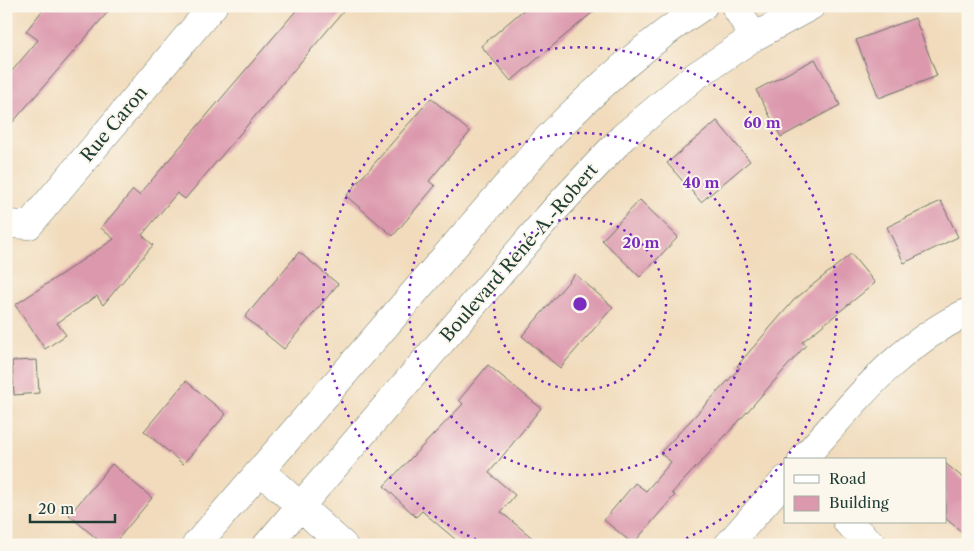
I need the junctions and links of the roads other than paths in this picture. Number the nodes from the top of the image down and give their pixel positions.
1 (213, 6) edge
2 (703, 6) edge
3 (735, 6) edge
4 (811, 6) edge
5 (754, 37) junction
6 (6, 224) edge
7 (968, 312) edge
8 (804, 458) edge
9 (261, 471) junction
10 (784, 481) edge
11 (300, 506) junction
12 (849, 524) edge
13 (196, 545) edge
14 (266, 545) edge
15 (342, 545) edge
16 (728, 545) edge
17 (873, 545) edge

1 - 6 street, Rue Caron
2 - 9 street
3 - 5 street
4 - 5 street, Boulevard René-A.-Robert
5 - 11 street, Boulevard René-A.-Robert
7 - 8 street
9 - 11 street
9 - 13 street
10 - 16 street
11 - 14 street, Boulevard René-A.-Robert
11 - 15 street
12 - 17 street

